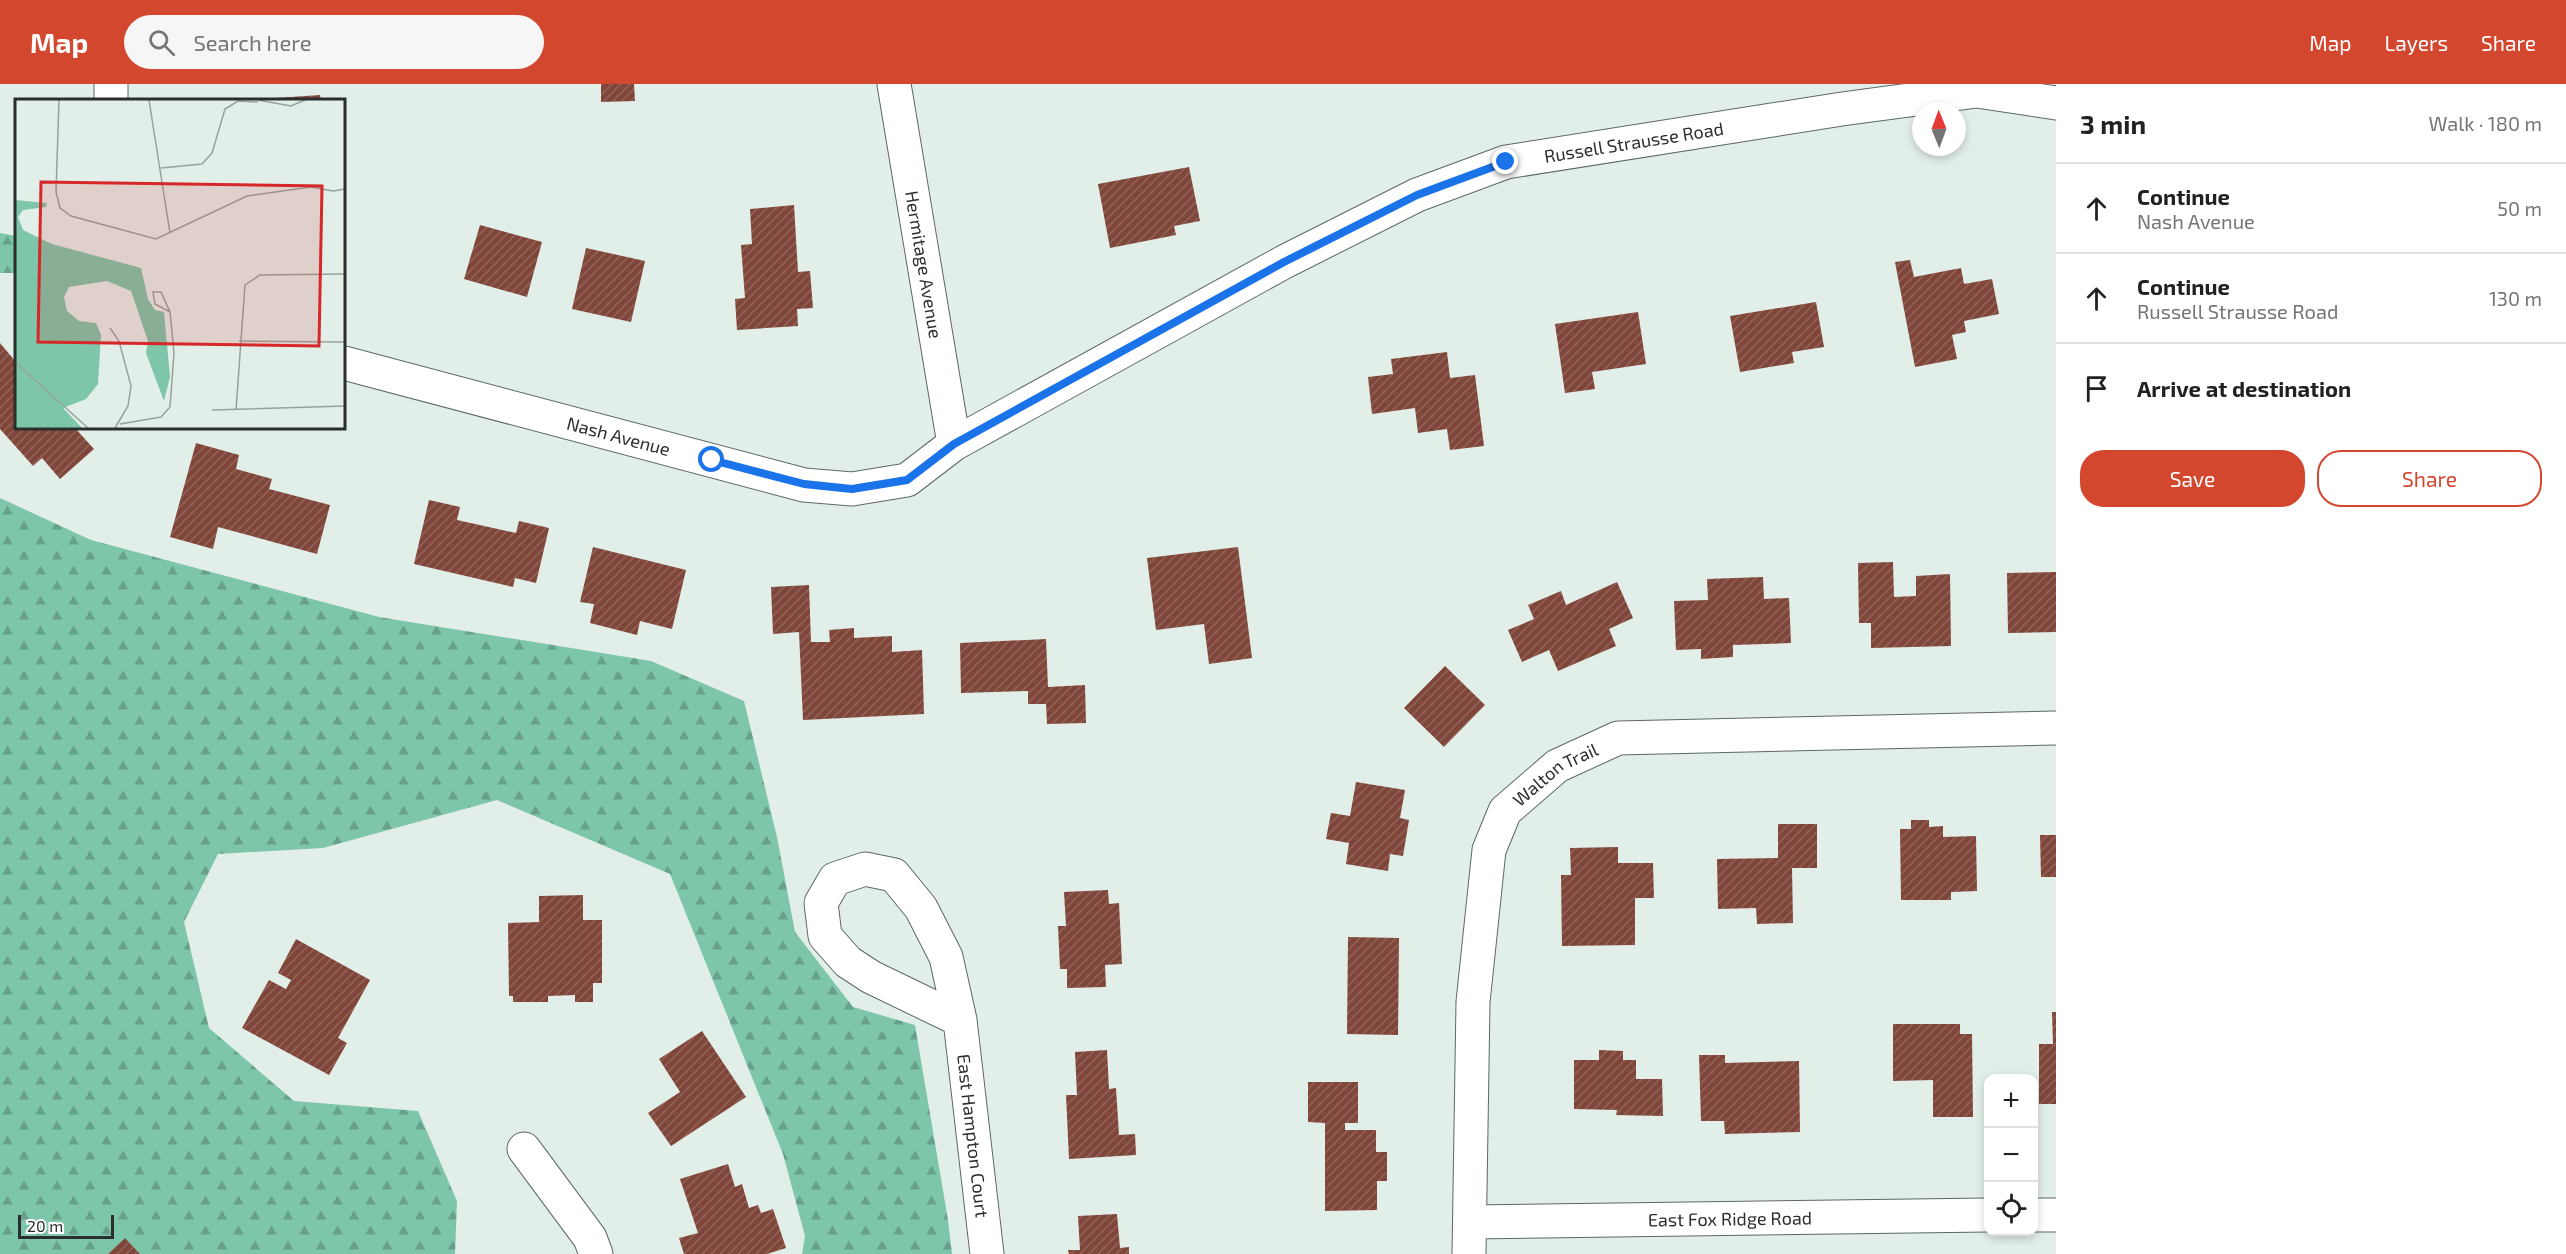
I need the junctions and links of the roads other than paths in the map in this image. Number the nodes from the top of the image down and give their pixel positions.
1 (894, 84) edge
2 (2056, 103) edge
3 (345, 363) edge
4 (954, 444) junction
5 (2056, 728) edge
6 (960, 1020) junction
7 (524, 1149) dead end
8 (1984, 1215) edge
9 (2038, 1215) edge
10 (2056, 1215) edge
11 (1470, 1222) junction
12 (596, 1254) edge
13 (987, 1254) edge
14 (1469, 1254) edge

1 - 4 street, Hermitage Avenue
2 - 4 street, Russell Strausse Road
3 - 4 street, Nash Avenue
5 - 11 street, Walton Trail
6 - 6 street, East Hampton Court
6 - 13 street, East Hampton Court
7 - 12 street
8 - 11 street, East Fox Ridge Road
9 - 10 street
11 - 14 street, Walton Trail

